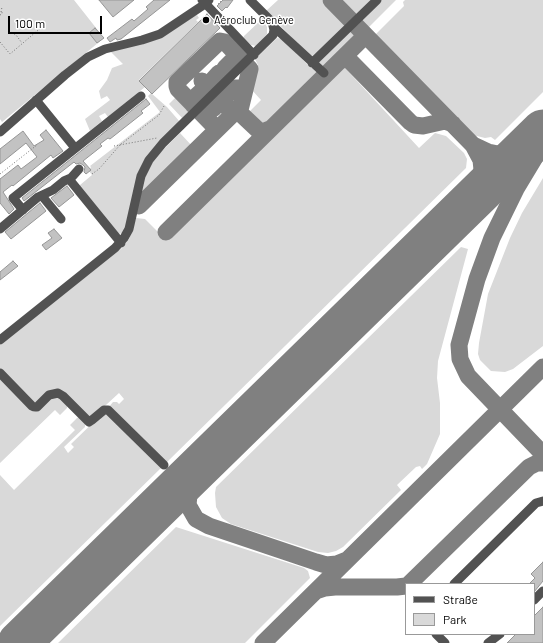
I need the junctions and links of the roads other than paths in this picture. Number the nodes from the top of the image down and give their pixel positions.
1 (250, 0) edge
2 (376, 0) edge
3 (205, 1) edge
4 (274, 27) junction
5 (254, 55) junction
6 (312, 63) junction
7 (324, 73) dead end
8 (141, 96) dead end
9 (36, 100) junction
10 (0, 132) edge
11 (75, 148) junction
12 (79, 169) dead end
13 (69, 180) junction
14 (42, 196) junction
15 (23, 210) junction
16 (61, 220) dead end
17 (0, 228) edge
18 (121, 243) junction
19 (0, 327) edge
20 (3, 338) edge
21 (0, 374) edge
22 (164, 464) dead end
23 (543, 501) edge
24 (455, 583) edge
25 (543, 591) edge
26 (535, 599) edge
27 (437, 635) edge
28 (499, 635) edge
29 (445, 643) edge
30 (488, 643) edge

1 - 4 street
2 - 6 street
3 - 5 street
3 - 9 street
4 - 5 street
4 - 6 street
5 - 18 street
6 - 7 street
8 - 11 street
9 - 10 street
9 - 11 street
11 - 15 street
12 - 13 street
13 - 14 street
13 - 18 street
14 - 15 street
14 - 16 street
15 - 17 street
18 - 20 street
19 - 20 street
21 - 22 street
23 - 24 street
25 - 26 street
27 - 29 street
28 - 30 street

